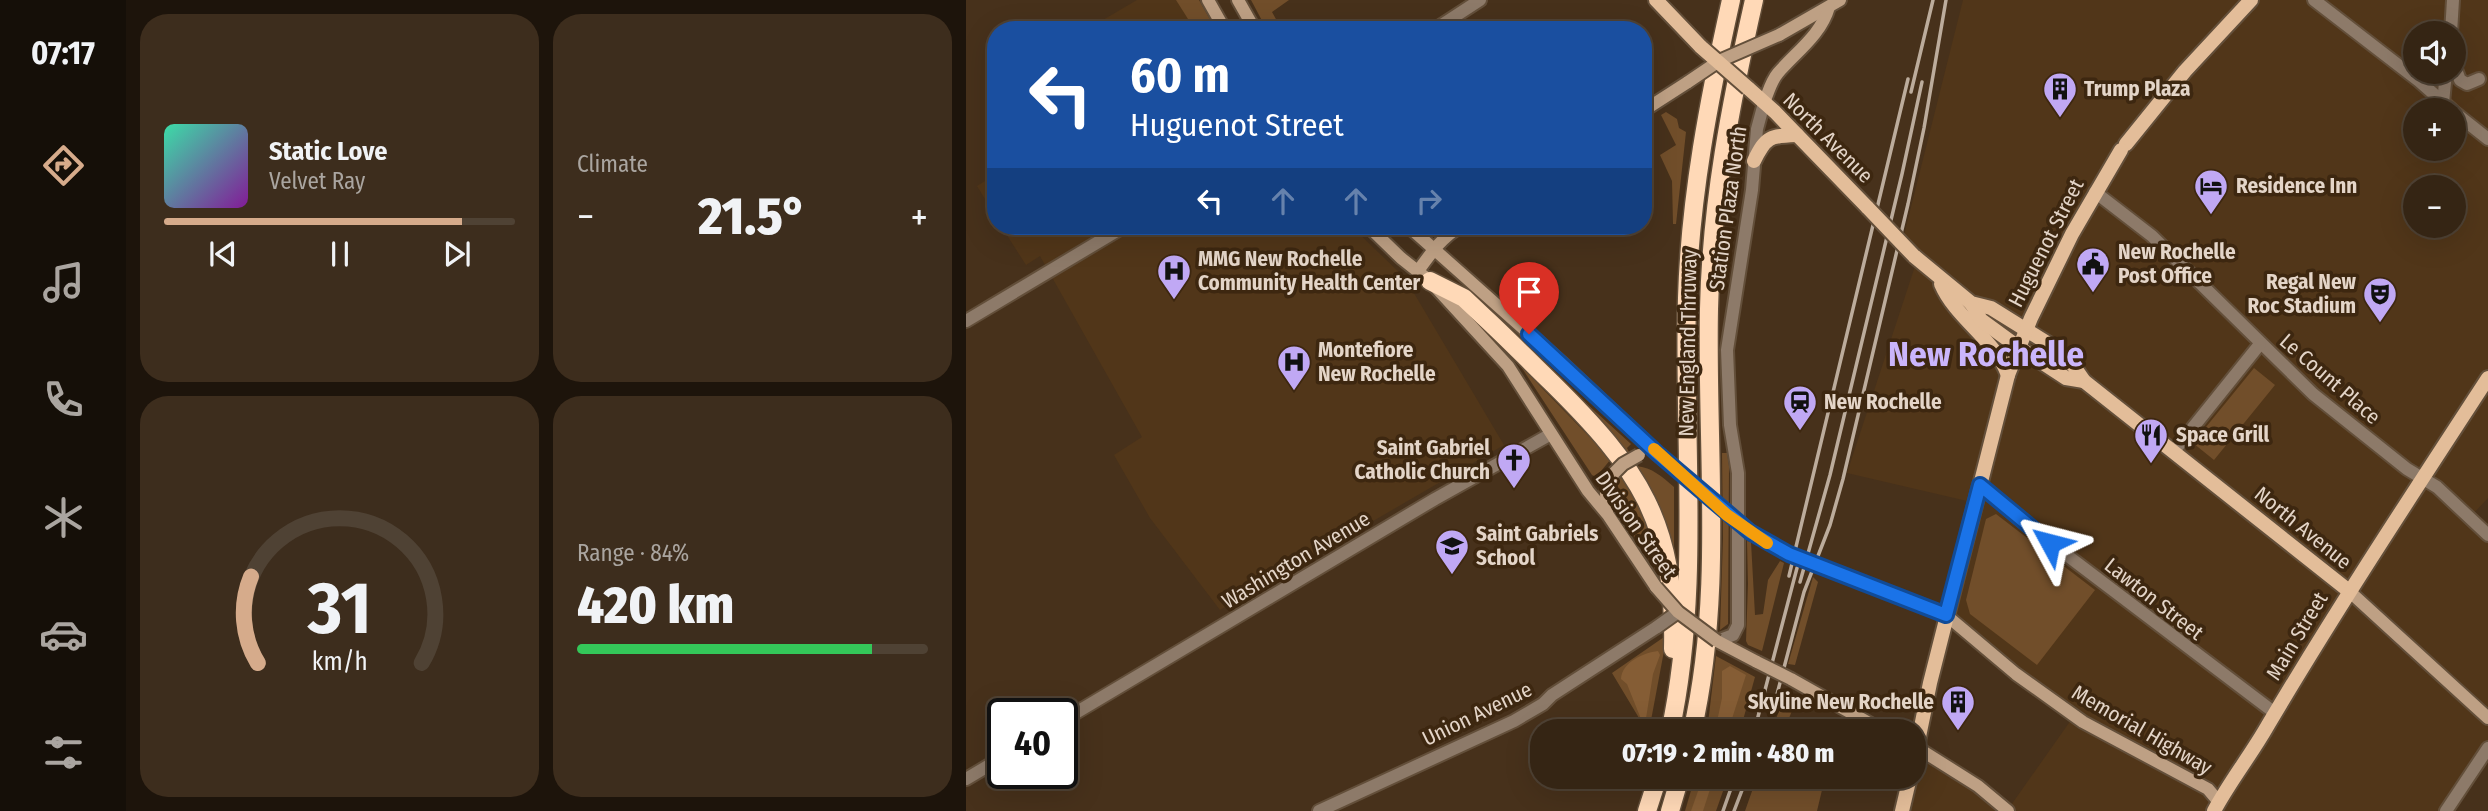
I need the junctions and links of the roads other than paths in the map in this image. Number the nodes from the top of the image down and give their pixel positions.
1 (1209, 0) edge
2 (1238, 0) edge
3 (1480, 0) edge
4 (1656, 0) edge
5 (1731, 0) edge
6 (1754, 0) edge
7 (2251, 0) edge
8 (2314, 0) edge
9 (2453, 0) edge
10 (1835, 4) edge
11 (1220, 21) edge
12 (1250, 21) edge
13 (1448, 21) edge
14 (2452, 21) edge
15 (1719, 61) junction
16 (2479, 79) dead end
17 (2466, 83) edge
18 (2438, 98) edge
19 (1764, 103) junction
20 (1652, 105) edge
21 (2466, 122) edge
22 (1797, 135) junction
23 (2488, 139) edge
24 (1754, 161) junction
25 (2095, 192) junction
26 (1110, 235) edge
27 (1378, 235) edge
28 (1419, 235) edge
29 (1447, 235) edge
30 (1434, 248) junction
31 (1424, 276) junction
32 (1939, 279) junction
33 (1971, 303) junction
34 (966, 321) edge
35 (2026, 330) junction
36 (2260, 344) junction
37 (2018, 347) junction
38 (2008, 374) junction
39 (2488, 378) edge
40 (2084, 381) junction
41 (1550, 434) junction
42 (1656, 451) junction
43 (2174, 451) junction
44 (2421, 477) junction
45 (1980, 485) junction
46 (1608, 515) junction
47 (2488, 535) edge
48 (2349, 591) junction
49 (1678, 612) junction
50 (1946, 615) junction
51 (1717, 641) junction
52 (1078, 711) edge
53 (2275, 713) junction
54 (2488, 718) edge
55 (1669, 719) edge
56 (1671, 719) edge
57 (1694, 719) edge
58 (1862, 719) edge
59 (1921, 719) edge
60 (2488, 748) edge
61 (1926, 753) edge
62 (987, 767) edge
63 (966, 779) edge
64 (1654, 789) edge
65 (1676, 789) edge
66 (1907, 789) edge
67 (2221, 808) edge
68 (1319, 811) edge
69 (1647, 811) edge
70 (1670, 811) edge
71 (1902, 811) edge
72 (2008, 811) edge
73 (2446, 811) edge

1 - 11 main road
2 - 12 main road
3 - 13 street
4 - 15 main road, North Avenue, bridge
5 - 56 highway, New England Thruway
6 - 57 highway, New England Thruway
7 - 25 main road, Huguenot Street
8 - 18 street
9 - 14 street
10 - 15 main road, bridge
10 - 19 main road
15 - 19 main road, North Avenue, bridge
15 - 20 main road, bridge
16 - 17 street
19 - 22 main road, North Avenue
19 - 24 street, Station Plaza North
21 - 23 street
22 - 24 main road
22 - 32 main road, North Avenue, bridge
24 - 51 street, Station Plaza North
25 - 35 main road, Huguenot Street
25 - 36 street, Le Count Place
26 - 34 street
27 - 31 main road
28 - 30 main road
29 - 30 main road
30 - 31 main road
30 - 42 main road, Memorial Highway
31 - 41 main road, Division Street
31 - 55 highway
32 - 33 main road, North Avenue
32 - 38 main road
33 - 35 main road, North Avenue
33 - 37 main road, North Avenue
35 - 37 main road, Huguenot Street
35 - 40 main road, North Avenue
36 - 43 street
36 - 44 street, Le Count Place
37 - 38 main road, Huguenot Street
37 - 40 main road, North Avenue
38 - 45 main road, Huguenot Street
39 - 44 main road, Main Street
40 - 43 main road, North Avenue
41 - 46 main road, Division Street
41 - 52 street, Washington Avenue
42 - 46 main road, bridge
42 - 50 main road, Memorial Highway, bridge
43 - 48 main road, North Avenue
44 - 47 street, Le Count Place
44 - 48 main road, Main Street
45 - 50 main road, Huguenot Street
45 - 53 street, Lawton Street
46 - 49 main road, Division Street, bridge
48 - 53 main road, Main Street
48 - 54 main road, North Avenue
49 - 51 main road, Division Street, bridge
49 - 68 street, Union Avenue, bridge
50 - 59 main road, Huguenot Street
50 - 67 main road, Memorial Highway
51 - 58 main road, Division Street, bridge
53 - 67 main road, Main Street
60 - 73 street
61 - 72 main road
62 - 63 street
64 - 69 highway
65 - 70 highway
66 - 71 main road

